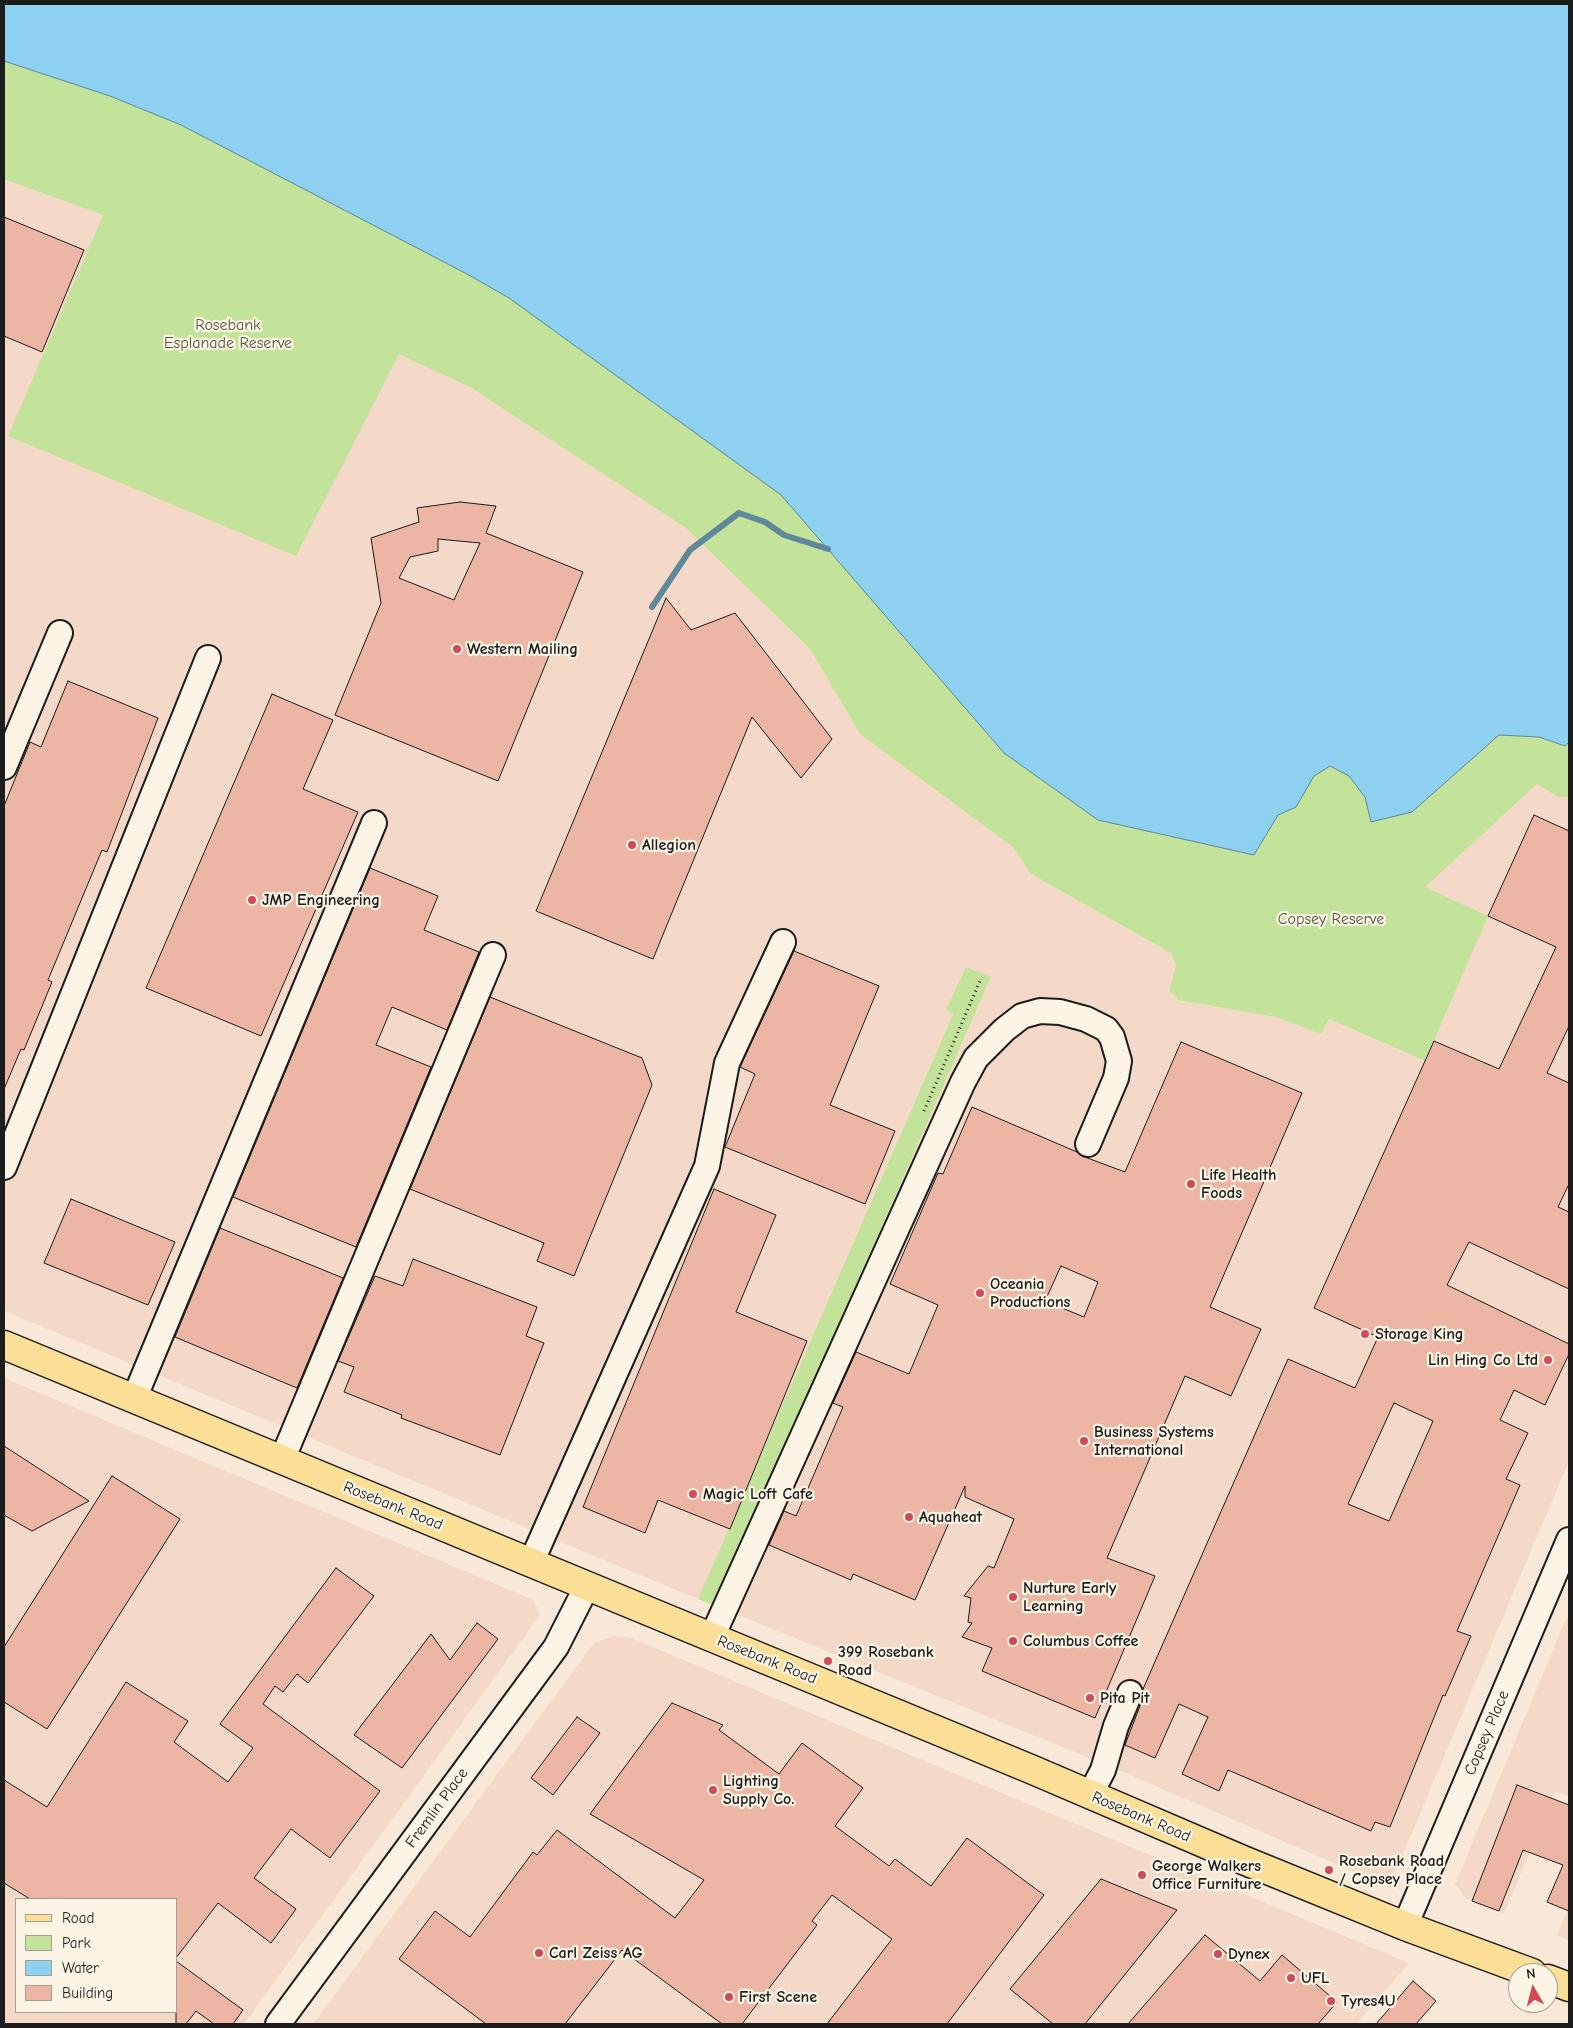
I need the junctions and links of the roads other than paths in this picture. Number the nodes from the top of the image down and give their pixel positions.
1 (60, 633) dead end
2 (208, 658) dead end
3 (4, 767) edge
4 (374, 823) dead end
5 (783, 942) dead end
6 (493, 955) dead end
7 (1088, 1144) dead end
8 (4, 1167) edge
9 (4, 1345) edge
10 (134, 1399) junction
11 (282, 1460) junction
12 (1569, 1540) edge
13 (531, 1562) junction
14 (587, 1586) junction
15 (712, 1637) junction
16 (1130, 1693) dead end
17 (1090, 1796) junction
18 (1405, 1926) junction
19 (1508, 1964) edge
20 (278, 2024) edge

1 - 3 street
2 - 8 street
4 - 10 street
5 - 13 street
6 - 11 street
7 - 15 street
9 - 10 main road, Rosebank Road
10 - 11 main road, Rosebank Road
11 - 13 main road, Rosebank Road
12 - 18 street, Copsey Place
13 - 14 main road, Rosebank Road
14 - 15 main road, Rosebank Road
14 - 20 street, Fremlin Place
15 - 17 main road, Rosebank Road
16 - 17 street
17 - 18 main road, Rosebank Road
18 - 19 main road, Rosebank Road

